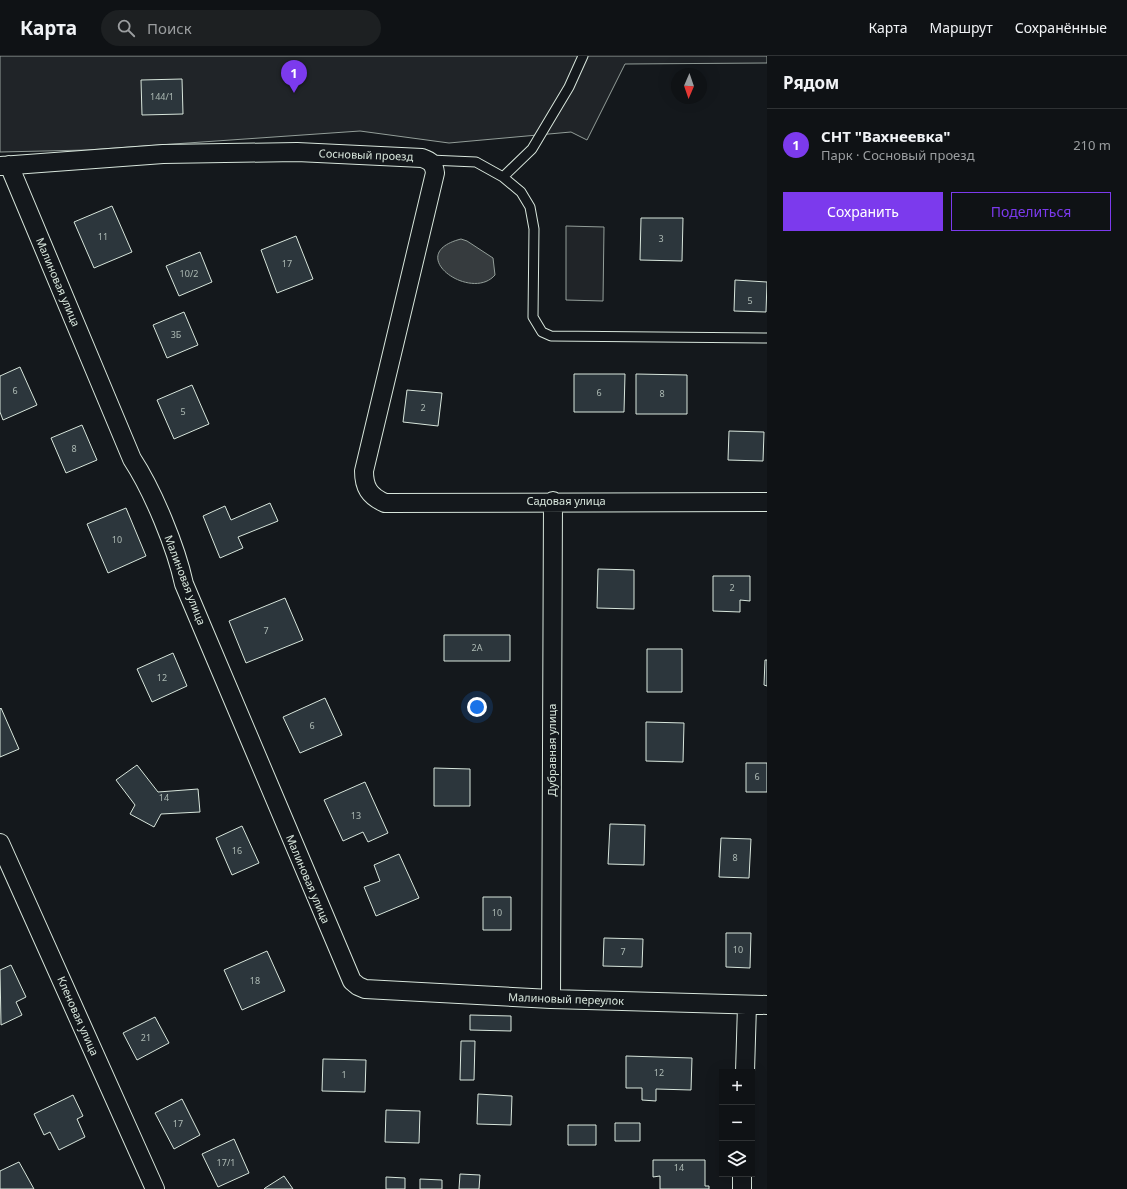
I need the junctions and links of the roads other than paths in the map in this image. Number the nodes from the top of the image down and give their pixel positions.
1 (583, 56) edge
2 (430, 160) junction
3 (5, 166) edge
4 (503, 177) junction
5 (767, 338) edge
6 (368, 492) joint
7 (553, 501) junction
8 (767, 502) edge
9 (0, 843) edge
10 (365, 989) joint
11 (551, 999) junction
12 (747, 1005) junction
13 (767, 1005) edge
14 (745, 1069) edge
15 (742, 1177) edge
16 (155, 1189) edge
17 (742, 1189) edge

1 - 4 lane
2 - 3 street, Сосновый проезд
2 - 4 lane
2 - 6 street, Сосновый проезд
3 - 10 street, Малиновая улица
4 - 5 lane
6 - 7 street, Садовая улица
7 - 8 street, Садовая улица
7 - 11 street, Дубравная улица
9 - 16 street, Кленовая улица
10 - 11 street, Малиновый переулок
11 - 12 street, Малиновый переулок
12 - 13 street, Малиновый переулок
12 - 14 street
15 - 17 street

